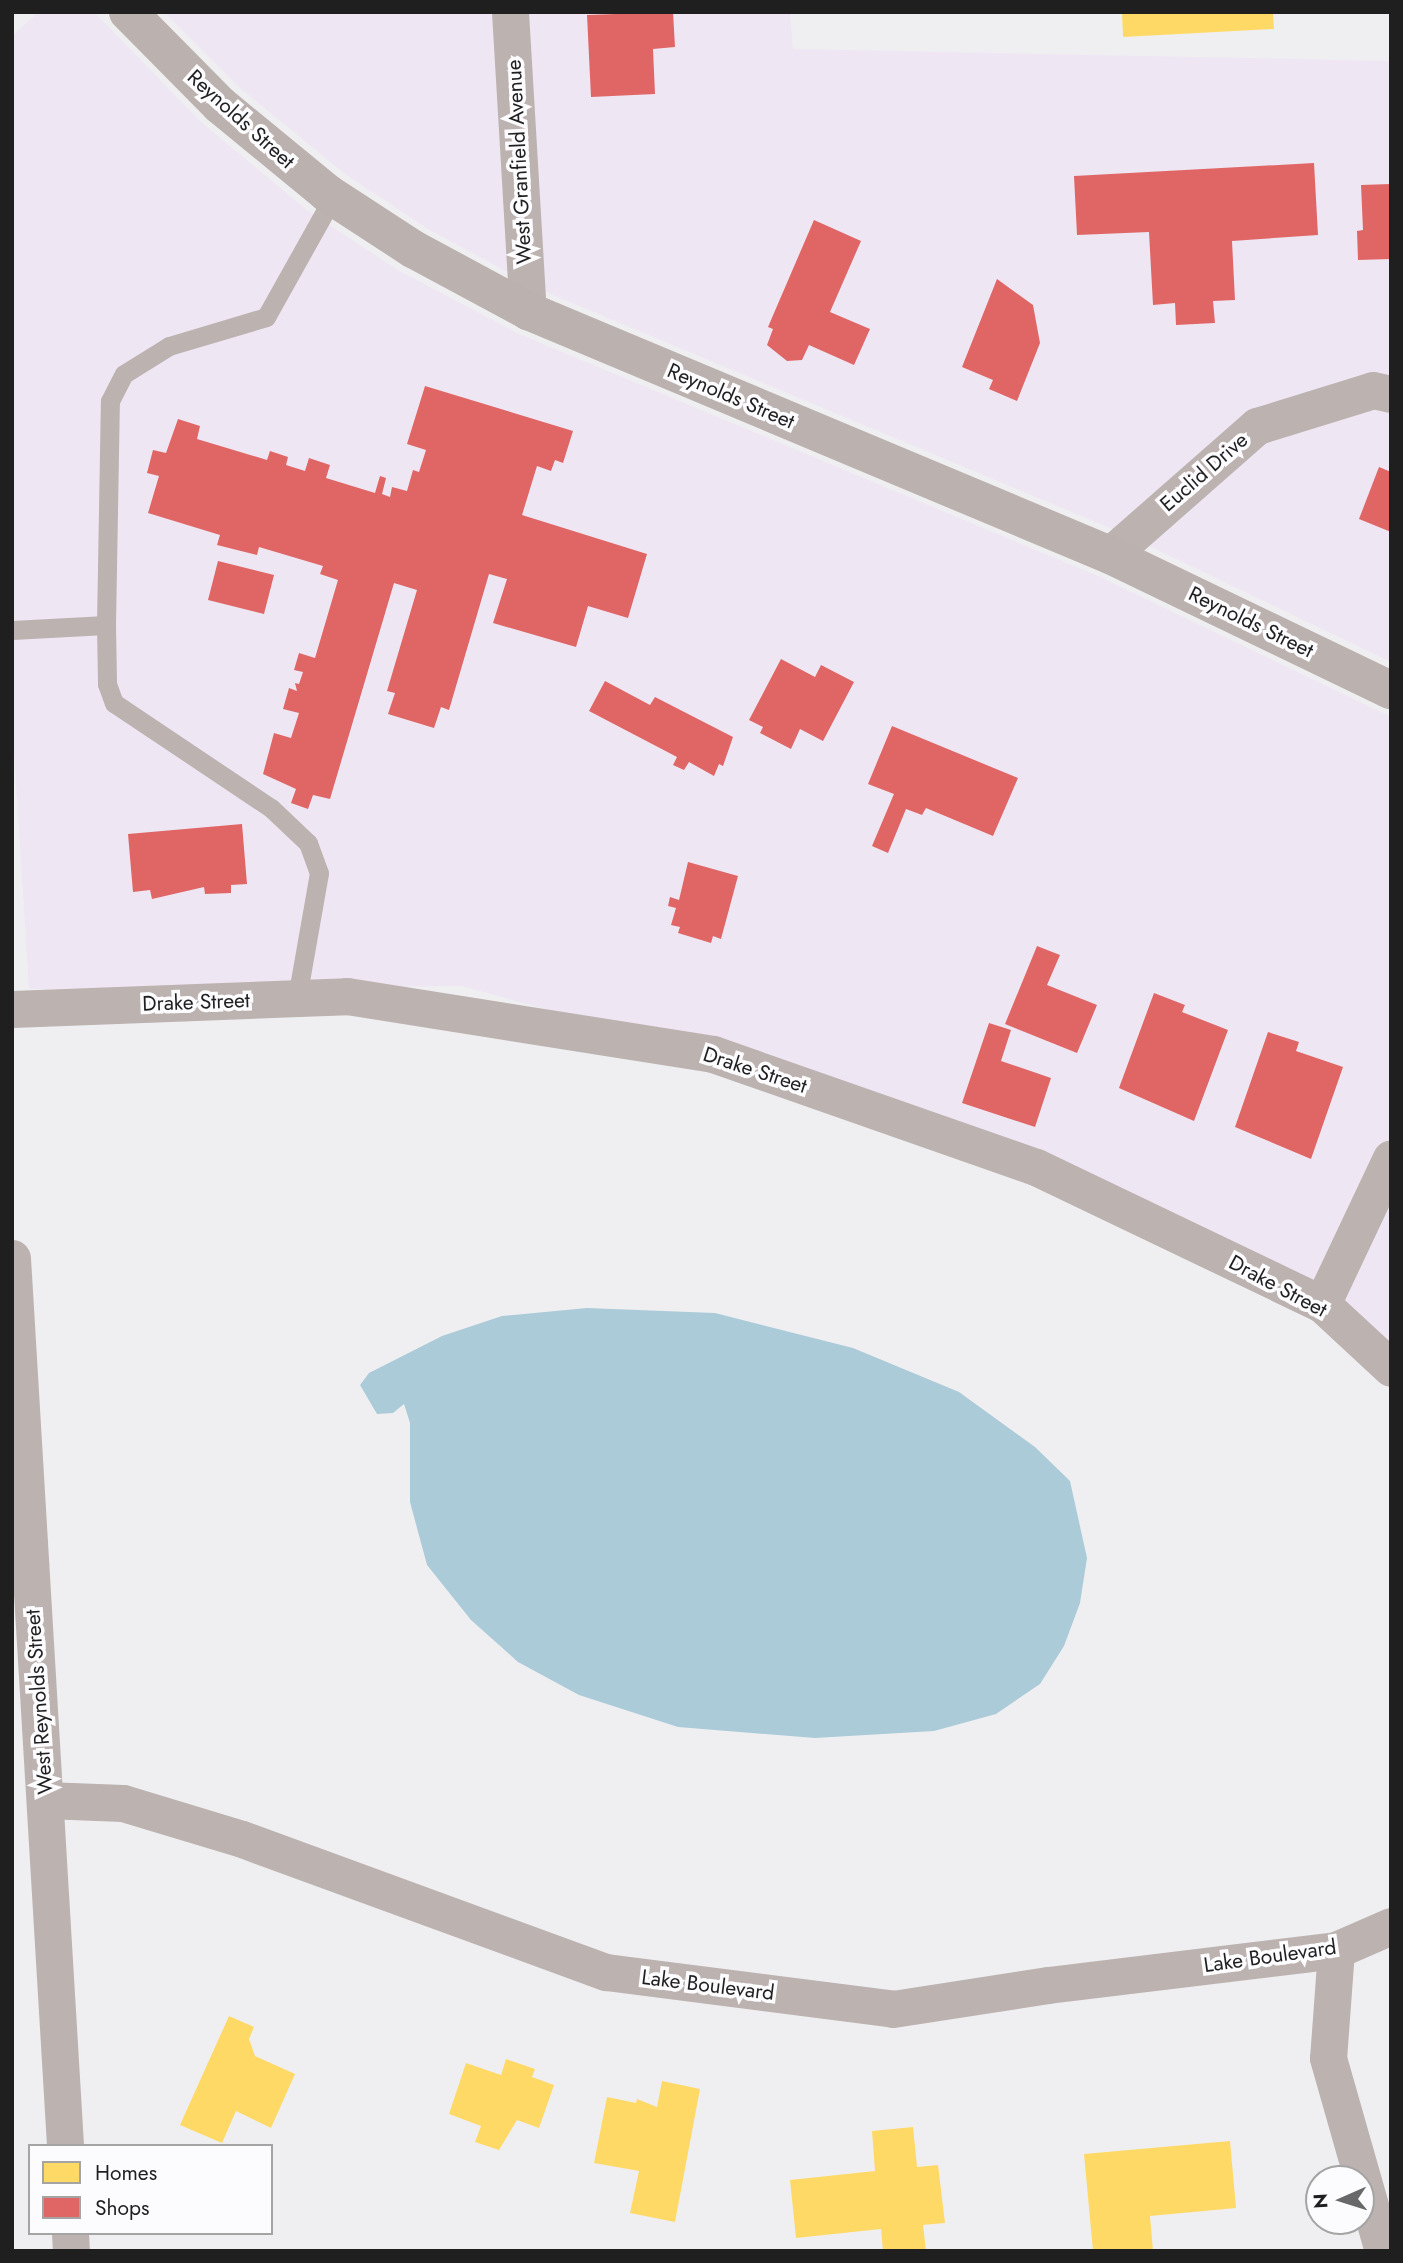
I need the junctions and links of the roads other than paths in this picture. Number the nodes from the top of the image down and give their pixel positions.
1 (128, 12) edge
2 (510, 12) edge
3 (333, 197) junction
4 (528, 311) junction
5 (1391, 394) edge
6 (1110, 555) junction
7 (106, 625) junction
8 (12, 630) edge
9 (1391, 690) edge
10 (297, 998) junction
11 (12, 1009) edge
12 (1391, 1158) edge
13 (12, 1258) edge
14 (1322, 1304) junction
15 (1391, 1368) edge
16 (24, 1646) edge
17 (45, 1800) junction
18 (1391, 1902) edge
19 (1362, 1939) edge
20 (65, 2144) edge
21 (1383, 2251) edge

1 - 3 main road, Reynolds Street
2 - 4 street, West Granfield Avenue
3 - 4 main road, Reynolds Street
3 - 7 lane
4 - 6 main road, Reynolds Street
5 - 6 street, Euclid Drive
6 - 9 main road, Reynolds Street
7 - 8 lane
7 - 10 lane
10 - 11 street, Drake Street
10 - 14 street, Drake Street
12 - 14 street
13 - 16 street, West Reynolds Street
14 - 15 street, Drake Street
16 - 17 street, West Reynolds Street
17 - 19 street, Lake Boulevard
17 - 20 street, West Reynolds Street
18 - 19 street
19 - 21 street

